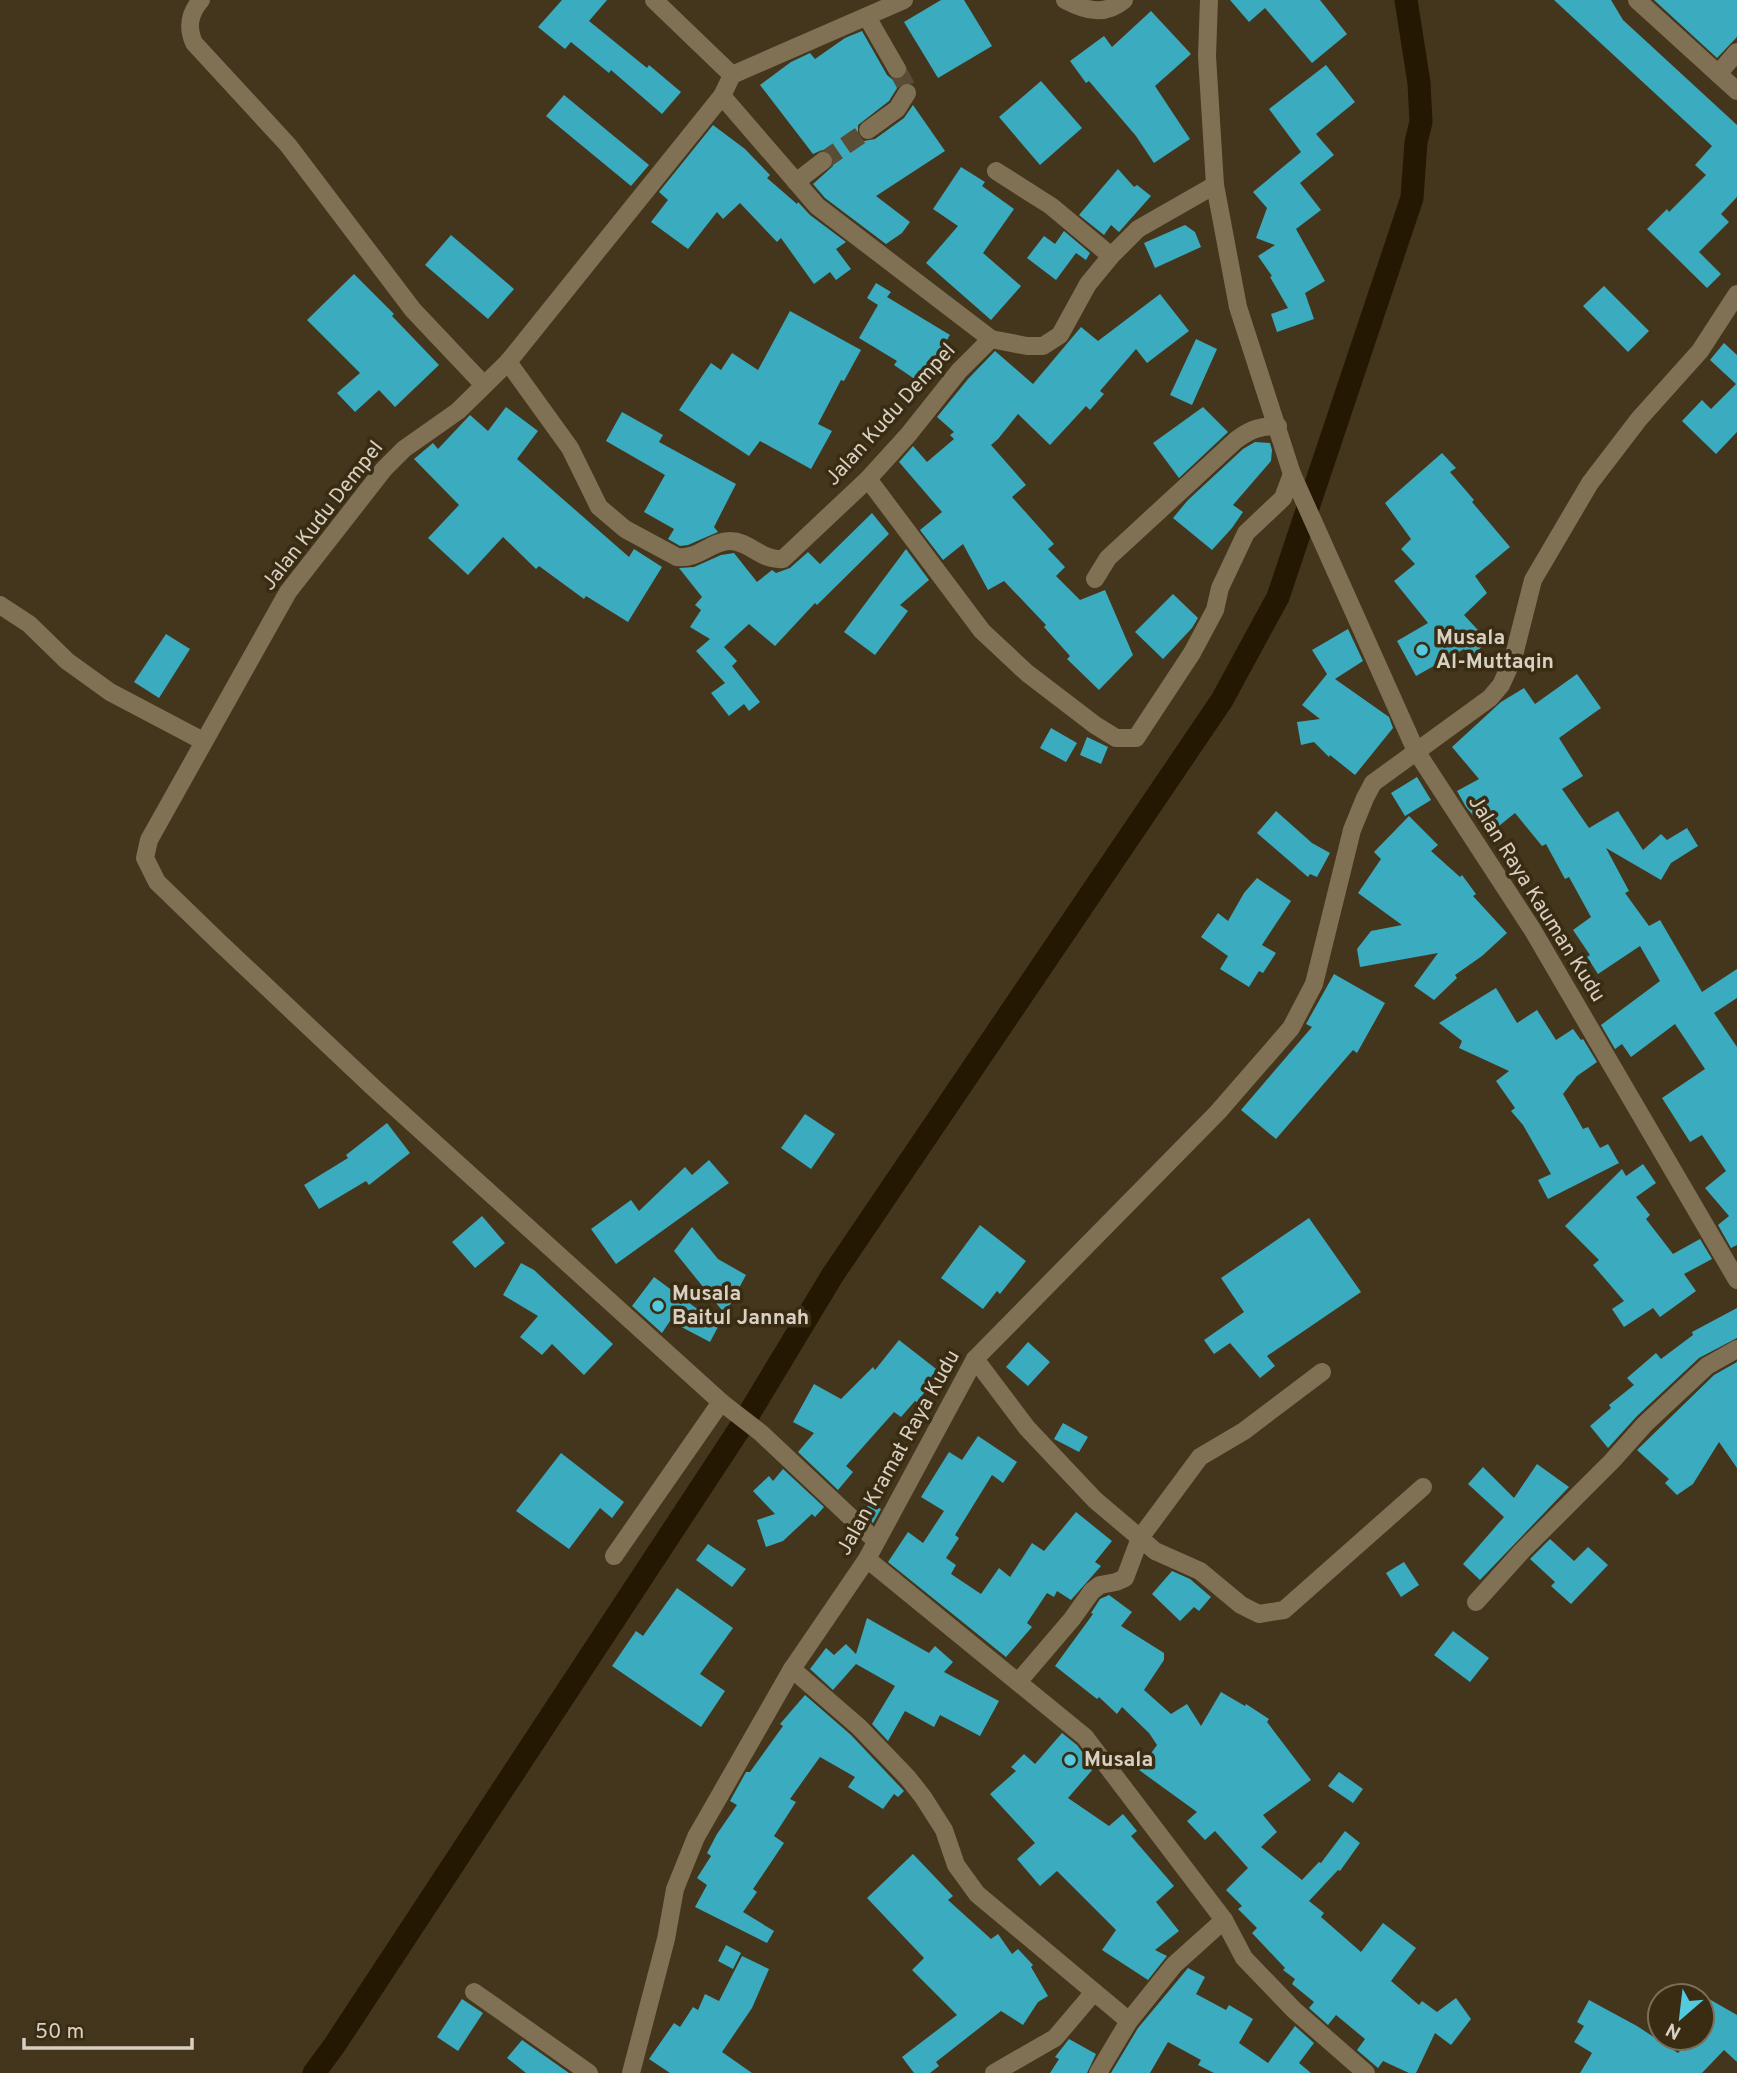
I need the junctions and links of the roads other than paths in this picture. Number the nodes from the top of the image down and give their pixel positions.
1 (201, 0) edge
2 (654, 0) edge
3 (904, 0) edge
4 (1065, 0) edge
5 (1124, 0) edge
6 (1209, 0) edge
7 (1637, 0) edge
8 (867, 17) junction
9 (1737, 52) edge
10 (897, 69) tunnel mouth
11 (1717, 74) junction
12 (732, 75) junction
13 (1737, 91) edge
14 (907, 93) dead end
15 (722, 96) junction
16 (868, 130) tunnel mouth
17 (823, 161) tunnel mouth
18 (996, 171) dead end
19 (796, 182) junction
20 (1215, 185) junction
21 (1111, 256) junction
22 (1737, 293) edge
23 (991, 339) junction
24 (509, 362) junction
25 (484, 385) junction
26 (1278, 426) junction
27 (1292, 474) junction
28 (868, 479) junction
29 (1095, 579) dead end
30 (0, 605) edge
31 (203, 741) junction
32 (1416, 751) junction
33 (1735, 1270) edge
34 (1737, 1349) edge
35 (975, 1359) junction
36 (1322, 1372) dead end
37 (727, 1407) junction
38 (1423, 1487) dead end
39 (1140, 1538) junction
40 (876, 1541) junction
41 (614, 1556) dead end
42 (867, 1559) junction
43 (1476, 1602) dead end
44 (793, 1670) junction
45 (1019, 1681) junction
46 (1224, 1920) junction
47 (474, 1992) dead end
48 (1094, 1992) junction
49 (1129, 2021) junction
50 (589, 2073) edge
51 (631, 2073) edge
52 (994, 2073) edge
53 (1098, 2073) edge
54 (1366, 2073) edge

1 - 25 street
2 - 12 street
3 - 8 street
4 - 5 street
6 - 20 street
7 - 11 street
8 - 10 street
8 - 12 street
9 - 11 street
11 - 13 street
12 - 15 street
14 - 16 street
15 - 19 street
15 - 24 street
17 - 19 street
18 - 21 street
19 - 23 street
20 - 21 street
20 - 26 street
21 - 23 street
22 - 32 street, Jalan Kramat Raya Kudu
23 - 28 street, Jalan Kudu Dempel
24 - 25 street, Jalan Kudu Dempel
24 - 28 street, Jalan Kudu Dempel
25 - 31 street, Jalan Kudu Dempel
26 - 27 street
26 - 29 street
27 - 28 street
27 - 32 street, Jalan Raya Kauman Kudu
30 - 31 street
31 - 37 street, Jalan Kudu Dempel
32 - 33 street, Jalan Raya Kauman Kudu
32 - 35 street, Jalan Kramat Raya Kudu
34 - 43 street
35 - 39 street
35 - 40 street, Jalan Kramat Raya Kudu
36 - 39 street
37 - 40 street
37 - 41 street
38 - 39 street
39 - 45 street
40 - 42 street, Jalan Kramat Raya Kudu
42 - 44 street, Jalan Kramat Raya Kudu
42 - 45 street
44 - 48 street
44 - 51 street, Jalan Kramat Raya Kudu
45 - 46 street
46 - 49 street
46 - 54 street
47 - 50 street
48 - 49 street
48 - 52 street
49 - 53 street

